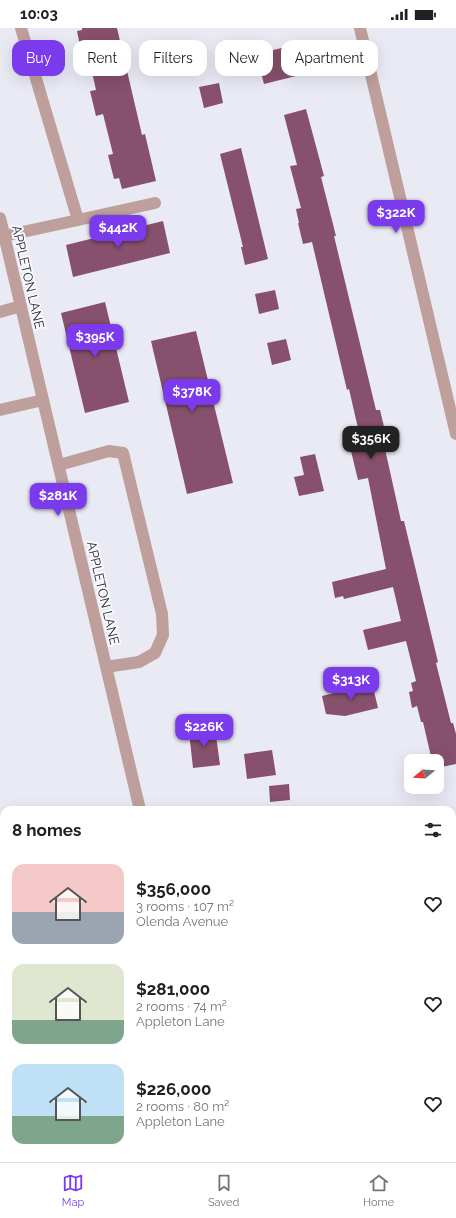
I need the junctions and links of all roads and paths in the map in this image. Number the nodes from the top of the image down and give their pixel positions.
1 (21, 28) edge
2 (360, 28) edge
3 (155, 203) dead end
4 (0, 218) edge
5 (78, 220) junction
6 (4, 236) junction
7 (21, 306) junction
8 (0, 312) edge
9 (43, 400) junction
10 (0, 410) edge
11 (456, 434) edge
12 (58, 465) junction
13 (106, 667) junction
14 (139, 806) edge

1 - 5 street
2 - 11 street
3 - 5 street
4 - 6 street, APPLETON LANE
5 - 6 street
6 - 7 street, APPLETON LANE
7 - 8 street
7 - 9 street, APPLETON LANE
9 - 10 street
9 - 12 street, APPLETON LANE
12 - 13 street, APPLETON LANE
12 - 13 street
13 - 14 street, APPLETON LANE

